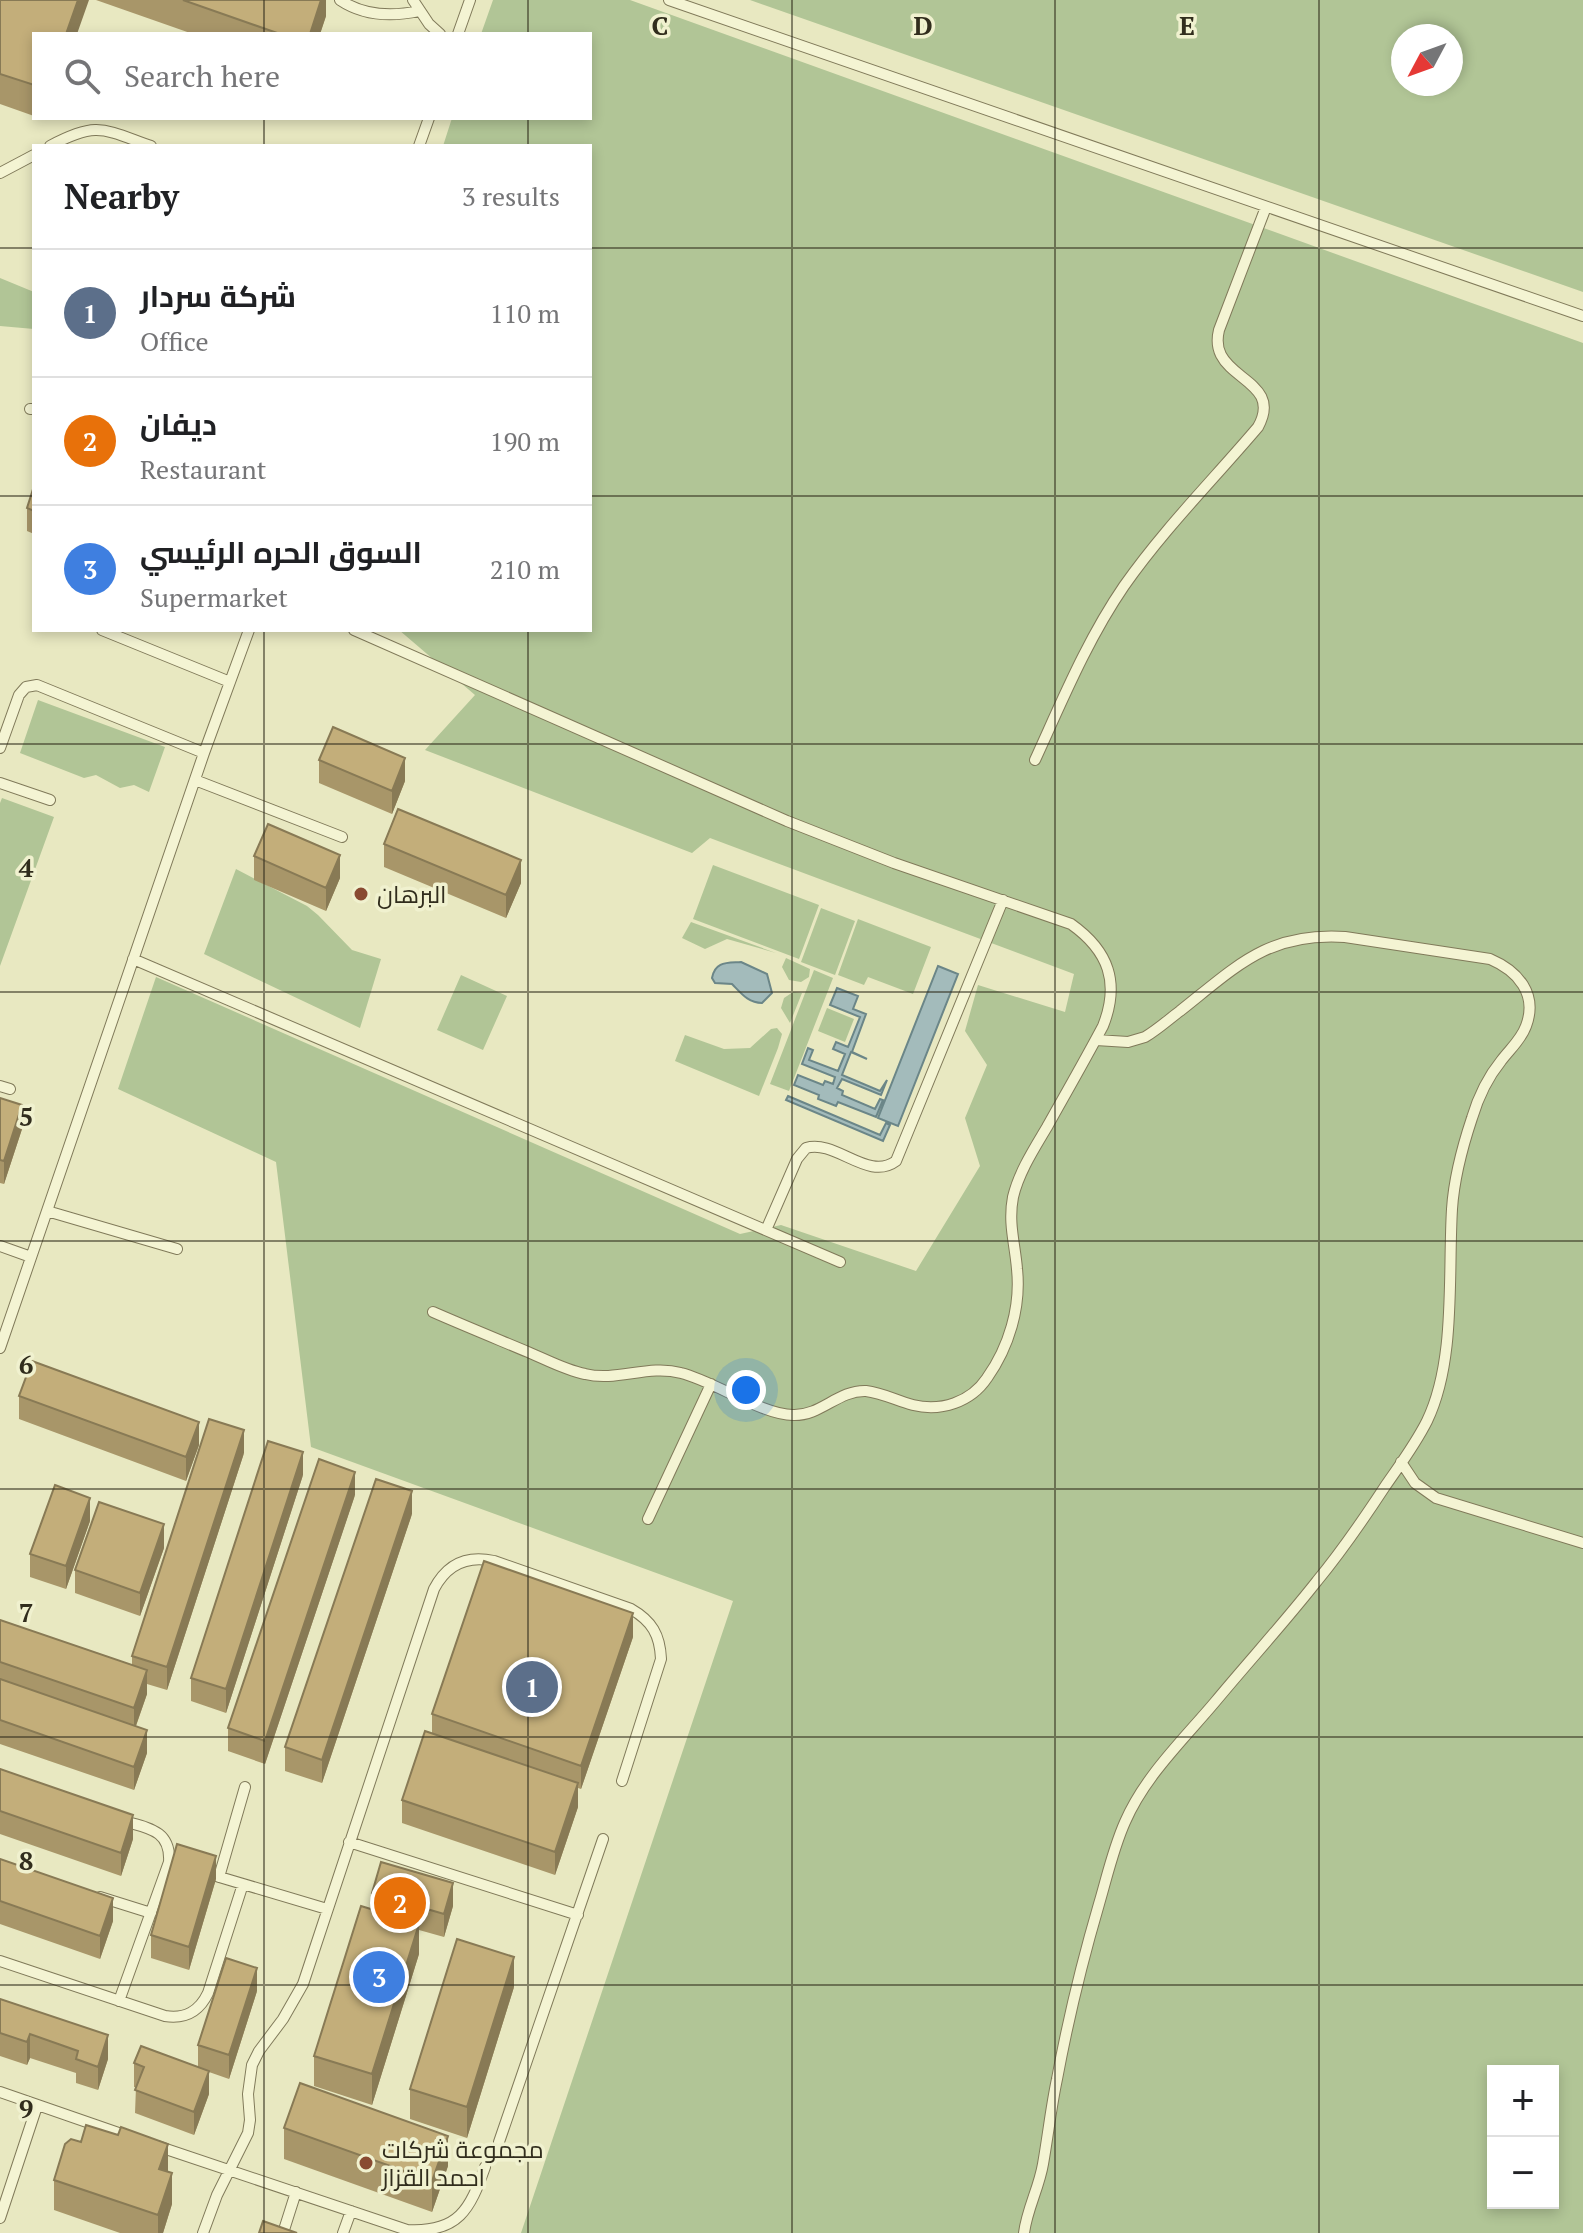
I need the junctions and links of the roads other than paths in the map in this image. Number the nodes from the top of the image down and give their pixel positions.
1 (340, 0) edge
2 (413, 0) edge
3 (470, 0) edge
4 (669, 0) edge
5 (419, 11) junction
6 (438, 32) edge
7 (459, 32) edge
8 (428, 120) edge
9 (54, 144) edge
10 (145, 144) edge
11 (420, 144) edge
12 (32, 156) edge
13 (0, 173) edge
14 (1266, 207) junction
15 (1583, 316) edge
16 (107, 632) edge
17 (248, 632) edge
18 (359, 632) edge
19 (230, 682) junction
20 (0, 748) edge
21 (204, 753) junction
22 (1035, 760) dead end
23 (195, 780) junction
24 (0, 783) edge
25 (50, 800) dead end
26 (342, 837) dead end
27 (1003, 900) junction
28 (133, 959) junction
29 (1096, 1040) junction
30 (47, 1211) junction
31 (766, 1230) junction
32 (0, 1246) edge
33 (177, 1249) dead end
34 (31, 1257) junction
35 (840, 1262) dead end
36 (433, 1312) dead end
37 (0, 1348) edge
38 (711, 1384) junction
39 (1401, 1462) junction
40 (648, 1519) dead end
41 (1583, 1543) edge
42 (622, 1781) dead end
43 (245, 1787) dead end
44 (116, 1819) edge
45 (603, 1839) dead end
46 (349, 1842) junction
47 (169, 1862) junction
48 (182, 1866) edge
49 (194, 1869) edge
50 (219, 1877) junction
51 (243, 1884) junction
52 (91, 1894) edge
53 (327, 1909) junction
54 (151, 1913) junction
55 (578, 1915) junction
56 (0, 1961) edge
57 (119, 2001) junction
58 (0, 2092) edge
59 (37, 2106) junction
60 (499, 2142) dead end
61 (485, 2167) dead end
62 (231, 2169) junction
63 (296, 2192) junction
64 (351, 2211) junction
65 (0, 2218) edge
66 (203, 2233) edge
67 (283, 2233) edge
68 (343, 2233) edge
69 (1024, 2233) edge

1 - 5 lane
2 - 5 lane
3 - 7 lane
4 - 14 lane
5 - 6 lane
8 - 11 lane
9 - 10 lane
12 - 13 lane
14 - 15 lane
14 - 22 lane
16 - 19 lane
17 - 19 lane
18 - 27 lane
19 - 21 lane
20 - 21 lane
21 - 23 lane
23 - 26 lane
23 - 28 lane
24 - 25 lane
27 - 29 lane
27 - 31 lane
28 - 30 lane
28 - 31 lane
29 - 38 lane
29 - 39 lane
30 - 33 lane
30 - 34 lane
31 - 35 lane
32 - 34 lane
34 - 37 lane
36 - 38 lane
38 - 40 lane
39 - 41 lane
39 - 69 lane
42 - 46 lane
43 - 50 lane
44 - 47 lane
45 - 55 lane
46 - 53 lane
46 - 55 lane
47 - 48 lane
47 - 54 lane
49 - 50 lane
50 - 51 lane
51 - 53 lane
51 - 57 lane
52 - 54 lane
53 - 62 lane
54 - 57 lane
55 - 60 lane
56 - 57 lane
58 - 59 lane
59 - 62 lane
59 - 65 lane
61 - 64 lane
62 - 63 lane
62 - 66 lane
63 - 64 lane
63 - 67 lane
64 - 68 lane

